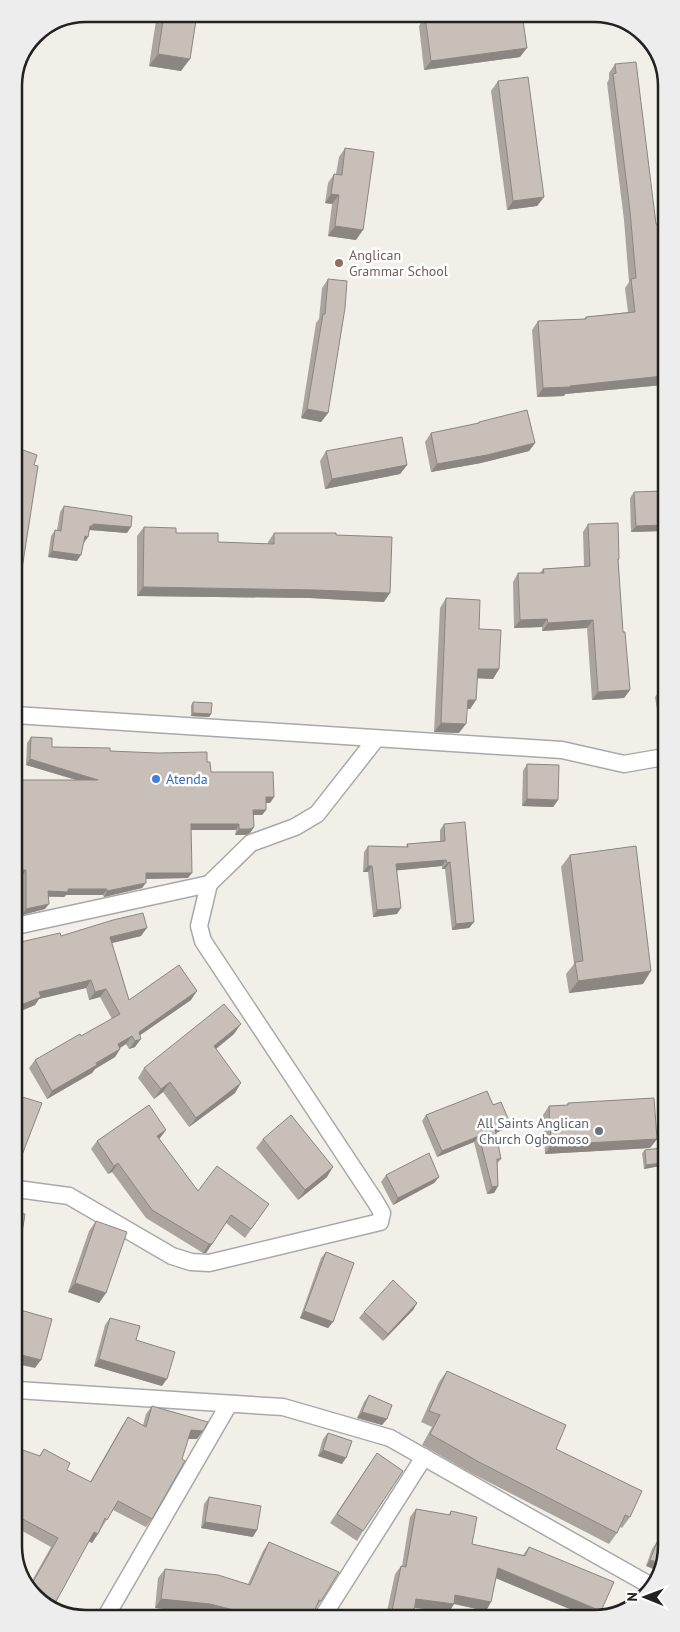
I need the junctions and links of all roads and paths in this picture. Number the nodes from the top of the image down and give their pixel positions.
1 (23, 716) edge
2 (376, 738) junction
3 (658, 757) edge
4 (209, 884) junction
5 (23, 924) edge
6 (23, 1190) edge
7 (23, 1390) edge
8 (229, 1404) junction
9 (424, 1457) junction
10 (626, 1572) edge
11 (110, 1609) edge
12 (327, 1609) edge

1 - 2 street
2 - 3 street
2 - 4 street
4 - 5 street
4 - 6 street
7 - 8 street
8 - 9 street
8 - 11 street
9 - 10 street
9 - 12 street

